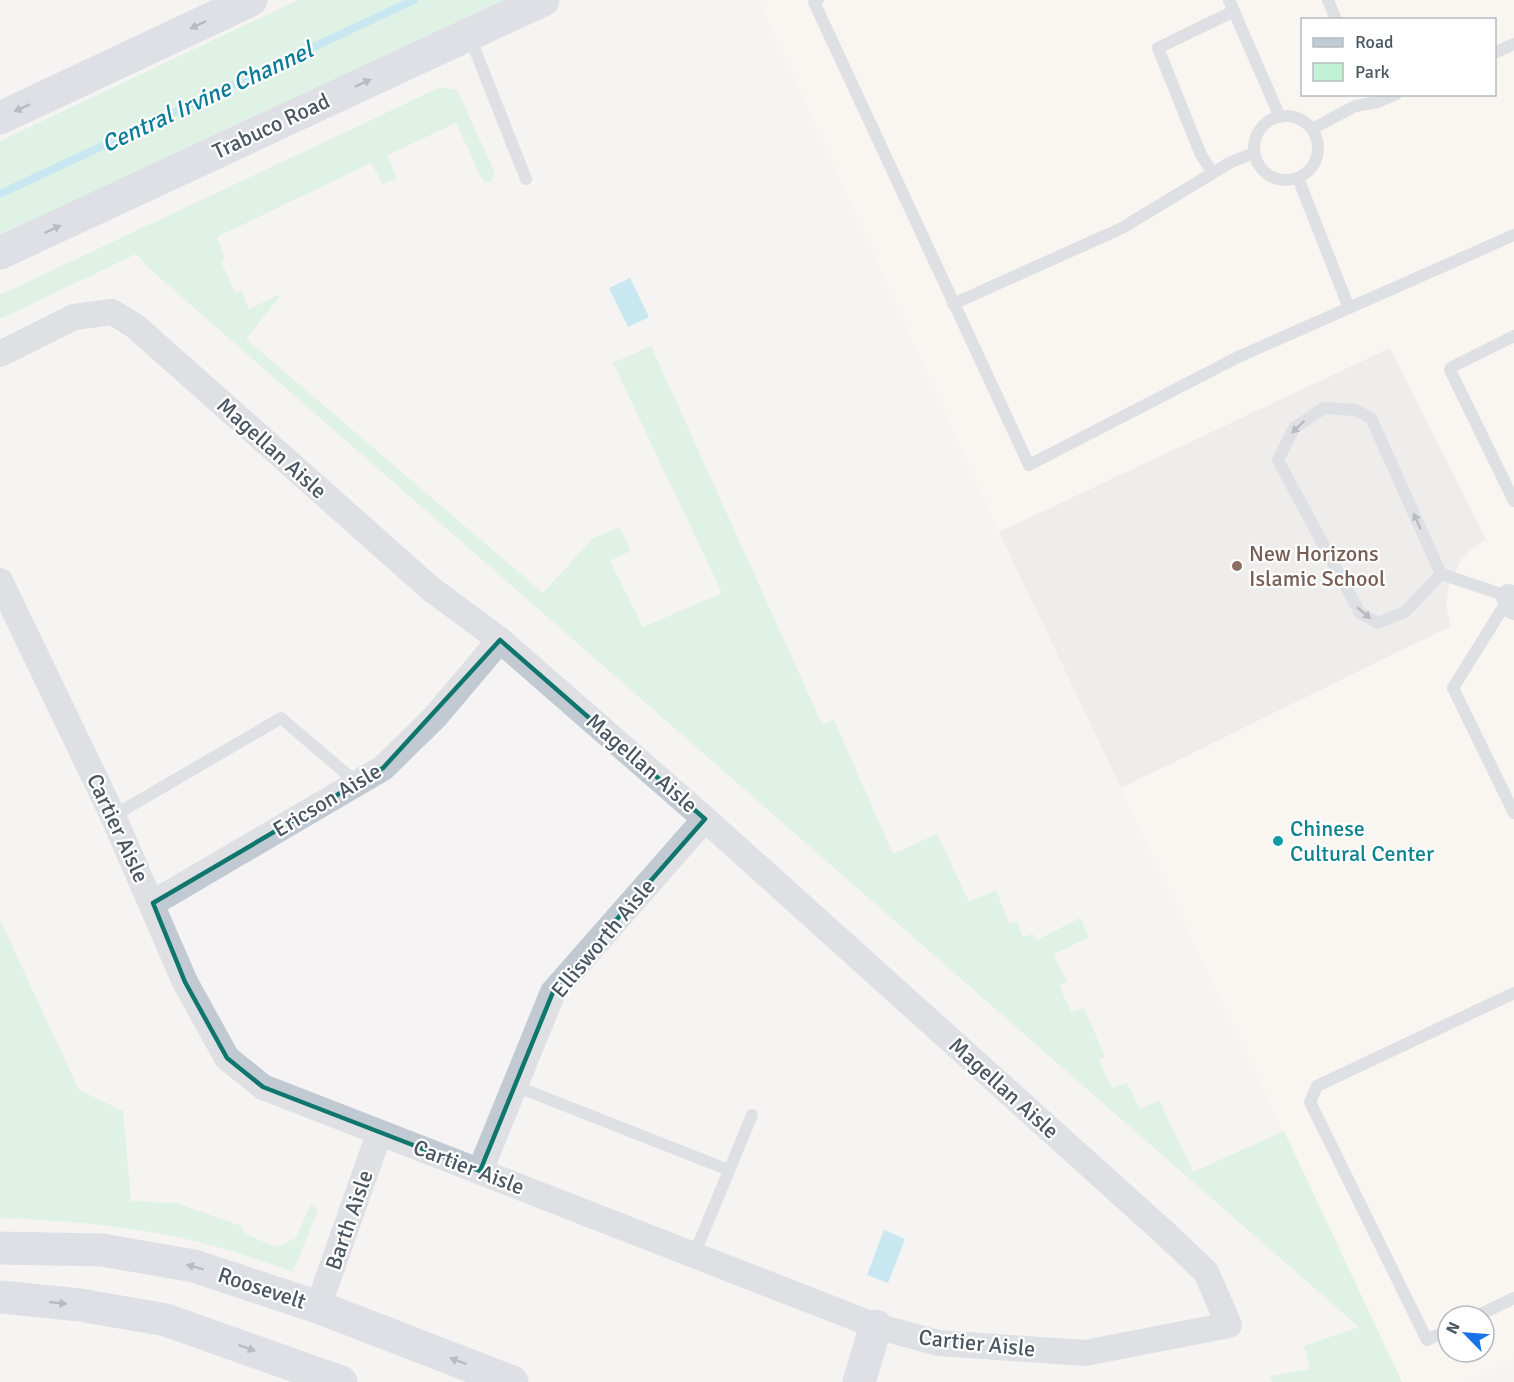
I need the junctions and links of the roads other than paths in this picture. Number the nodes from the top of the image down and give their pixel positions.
1 (251, 0) edge
2 (543, 0) edge
3 (1328, 0) edge
4 (815, 1) edge
5 (1232, 6) edge
6 (1335, 18) edge
7 (469, 34) junction
8 (1514, 44) edge
9 (1496, 52) edge
10 (1384, 96) edge
11 (1367, 99) edge
12 (1280, 117) junction
13 (0, 118) edge
14 (1312, 129) junction
15 (1254, 153) junction
16 (1213, 173) junction
17 (1298, 178) junction
18 (526, 179) dead end
19 (1514, 235) edge
20 (0, 253) edge
21 (953, 303) junction
22 (1349, 308) junction
23 (1514, 336) edge
24 (0, 354) edge
25 (1514, 501) edge
26 (1441, 574) junction
27 (0, 581) edge
28 (1513, 598) edge
29 (500, 640) junction
30 (357, 783) junction
31 (1514, 813) edge
32 (113, 816) junction
33 (705, 819) junction
34 (153, 903) junction
35 (1514, 993) edge
36 (514, 1086) junction
37 (752, 1115) dead end
38 (379, 1134) junction
39 (729, 1170) junction
40 (480, 1171) junction
41 (0, 1248) edge
42 (694, 1255) junction
43 (0, 1297) edge
44 (1514, 1298) edge
45 (318, 1307) junction
46 (1496, 1307) edge
47 (1229, 1325) joint
48 (876, 1326) junction
49 (1436, 1336) edge
50 (341, 1382) edge
51 (512, 1382) edge
52 (859, 1382) edge

1 -> 13 street
2 - 7 street, Trabuco Road
3 - 6 lane
4 - 21 lane
5 - 12 lane
5 - 16 lane
7 - 18 lane
20 -> 7 street, Trabuco Road
8 - 9 lane
10 - 11 lane
11 - 14 lane
12 - 14 lane
12 - 15 lane
14 - 17 lane
15 - 16 lane
15 - 17 lane
16 - 21 lane
17 - 22 lane
19 - 22 lane
21 - 22 lane
23 - 25 lane
24 - 29 street, Magellan Aisle
26 -> 26 lane
26 - 28 lane
27 - 32 street, Cartier Aisle
28 - 31 lane
29 - 30 street, Ericson Aisle
29 - 33 street, Magellan Aisle
30 - 32 lane
30 - 34 street, Ericson Aisle
32 - 34 street, Cartier Aisle
33 - 36 street, Ellisworth Aisle
33 - 47 street, Magellan Aisle
34 - 38 street, Cartier Aisle
35 - 49 lane
36 - 39 lane
36 - 40 street, Ellisworth Aisle
37 - 39 lane
38 - 40 street, Cartier Aisle
38 - 45 street, Barth Aisle
39 - 42 lane
40 - 42 street, Cartier Aisle
45 -> 41 street, Roosevelt
42 - 48 street, Cartier Aisle
43 -> 50 street
44 - 46 lane
51 -> 45 street, Roosevelt
47 - 48 street, Cartier Aisle
48 - 52 street

